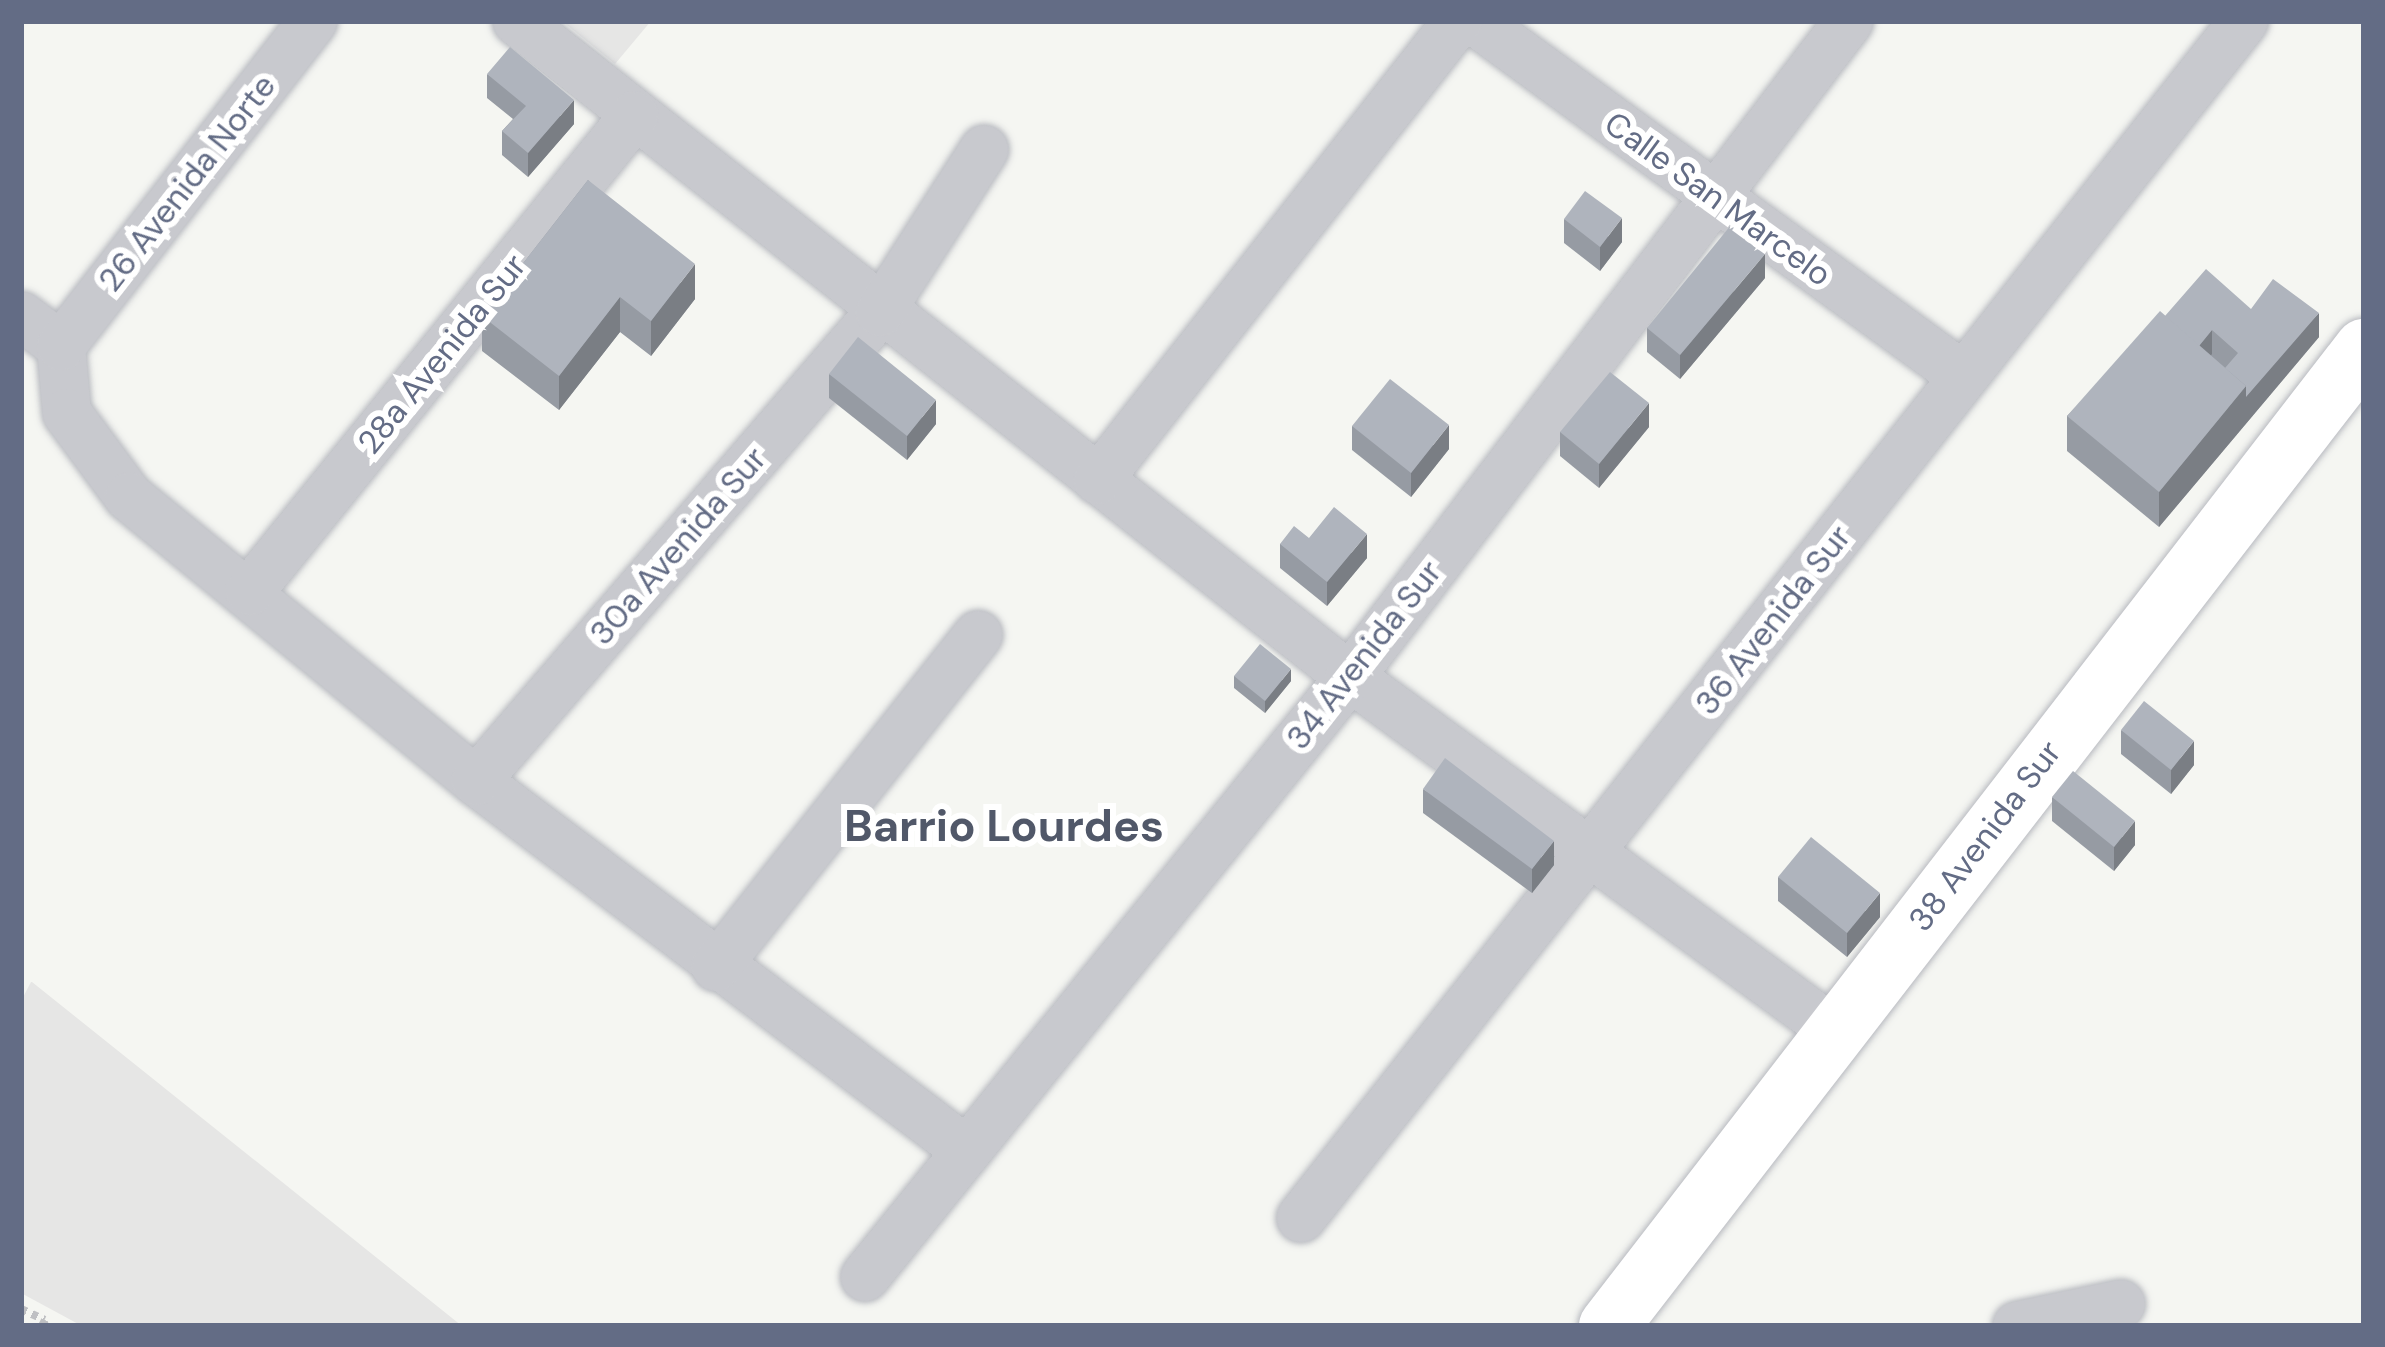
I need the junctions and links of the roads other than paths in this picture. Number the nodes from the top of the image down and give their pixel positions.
1 (313, 21) edge
2 (1458, 21) edge
3 (1475, 21) edge
4 (1849, 21) edge
5 (2243, 21) edge
6 (526, 24) edge
7 (634, 116) junction
8 (984, 150) dead end
9 (1712, 195) junction
10 (880, 312) junction
11 (21, 316) edge
12 (61, 346) junction
13 (2364, 349) edge
14 (1963, 376) junction
15 (1098, 480) junction
16 (250, 592) junction
17 (978, 635) dead end
18 (1350, 677) junction
19 (476, 781) junction
20 (1592, 854) junction
21 (716, 967) junction
22 (1836, 1032) junction
23 (966, 1150) junction
24 (1301, 1218) dead end
25 (865, 1277) dead end
26 (2121, 1304) dead end
27 (1609, 1326) edge
28 (2017, 1326) edge

1 - 12 street, 26 Avenida Norte
2 - 15 street
3 - 9 street, Calle San Marcelo
4 - 9 street, 34 Avenida Sur
5 - 14 street, 36 Avenida Sur
6 - 7 street
7 - 10 street
7 - 16 street, 28a Avenida Sur
8 - 10 street, 30a Avenida Sur
9 - 14 street, Calle San Marcelo
9 - 18 street, 34 Avenida Sur
10 - 15 street
10 - 19 street, 30a Avenida Sur
11 - 12 street
12 - 16 street
13 - 22 main road, 38 Avenida Sur
14 - 20 street, 36 Avenida Sur
15 - 18 street
16 - 19 street
17 - 21 street
18 - 20 street
18 - 23 street, 34 Avenida Sur
19 - 21 street
20 - 22 street
20 - 24 street, 36 Avenida Sur
21 - 23 street
22 - 27 main road, 38 Avenida Sur
23 - 25 street, 34 Avenida Sur
26 - 28 street

